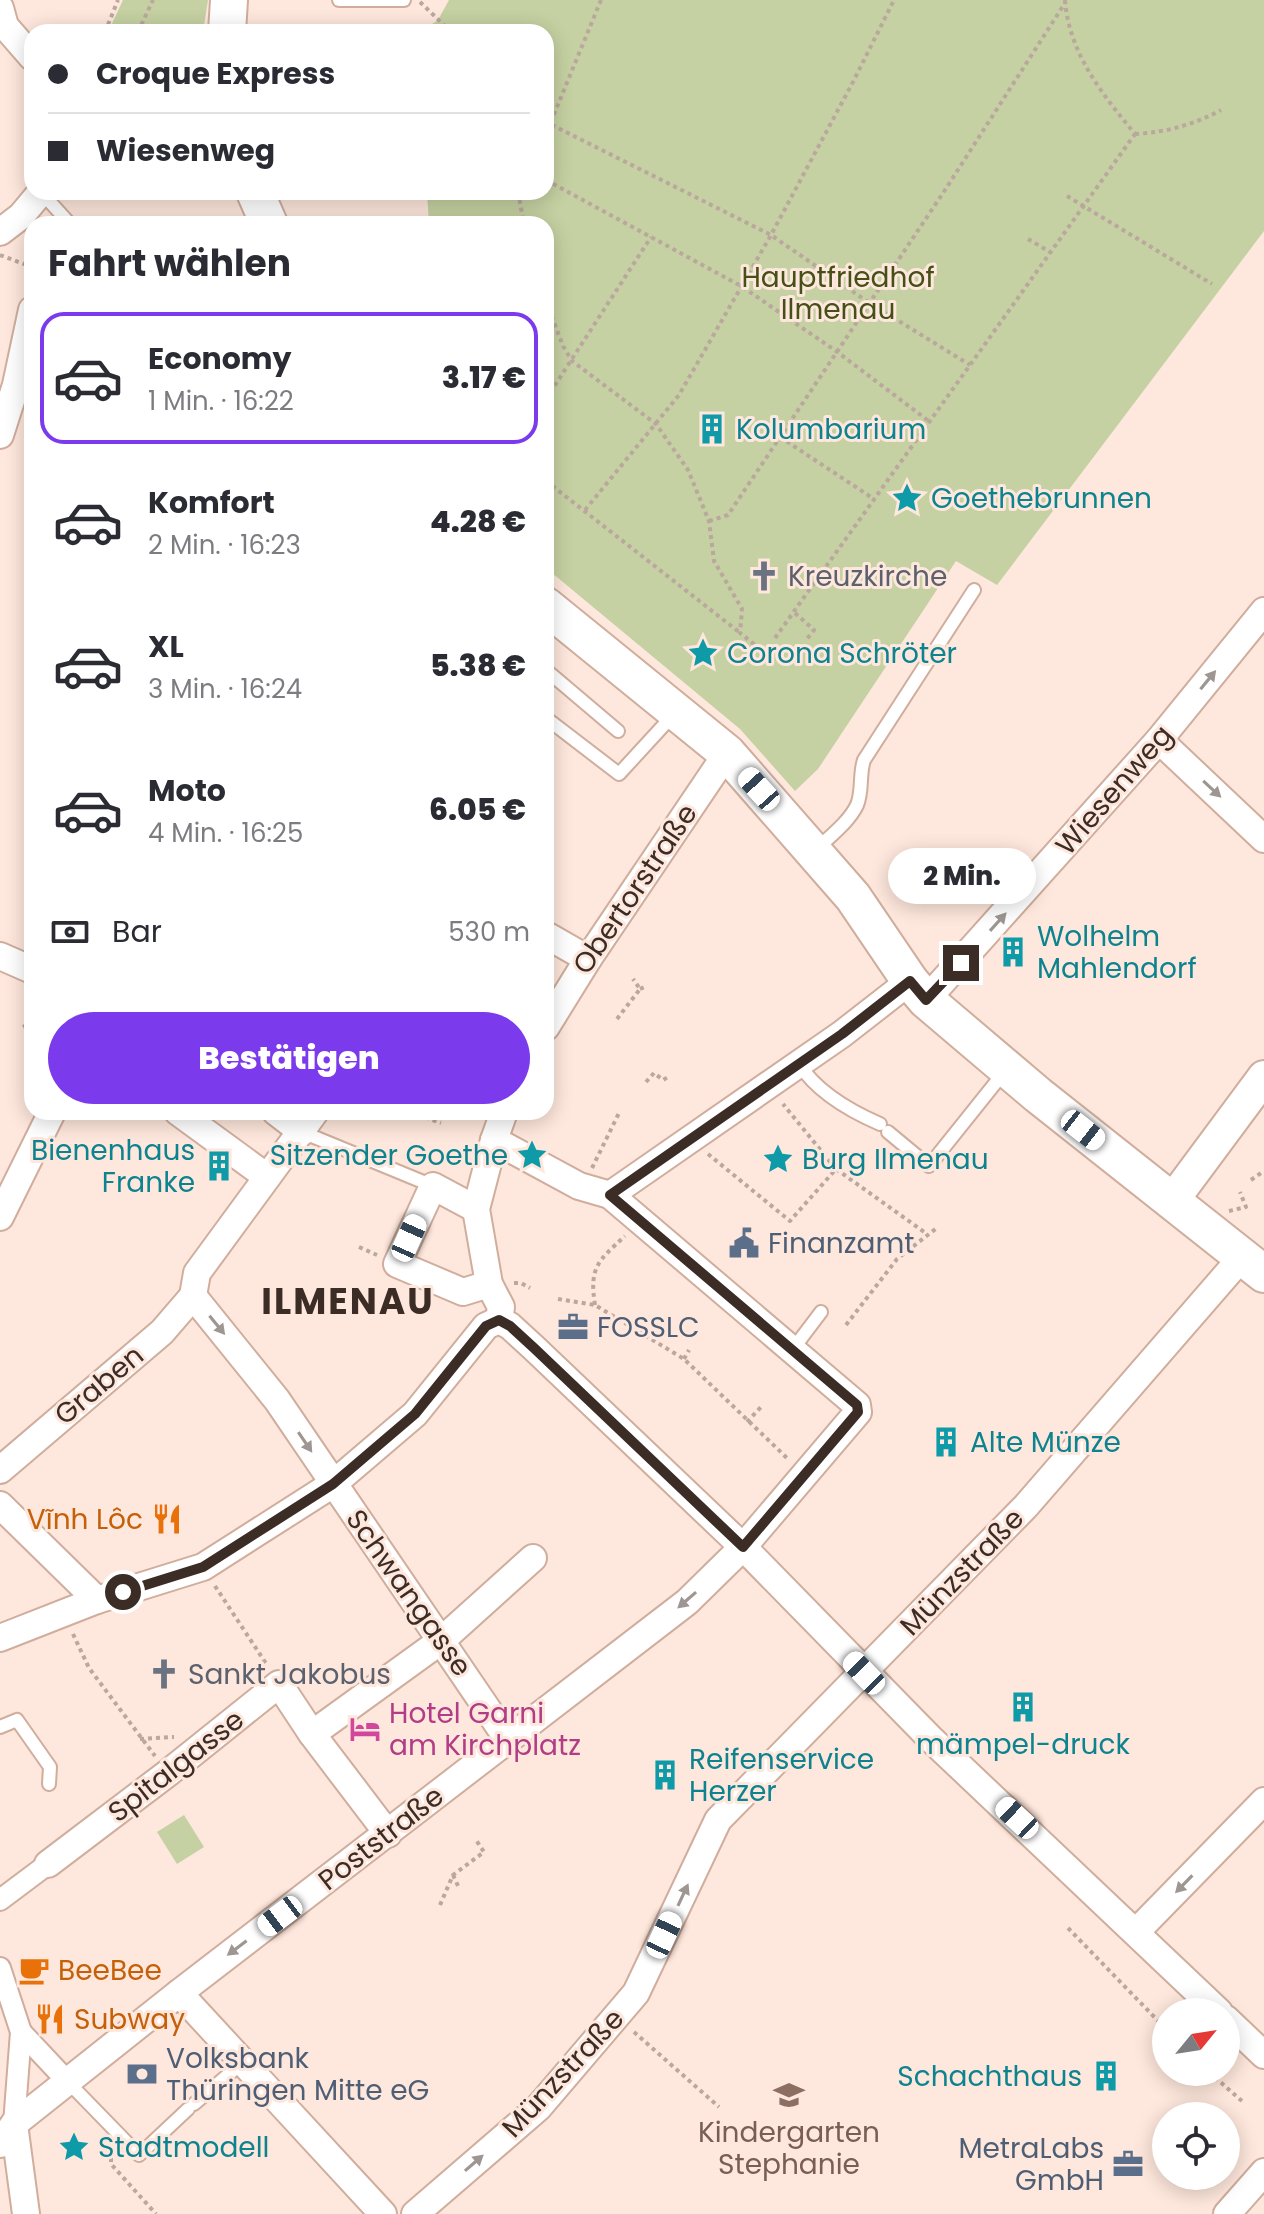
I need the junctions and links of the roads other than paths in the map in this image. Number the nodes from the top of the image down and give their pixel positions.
1 (229, 0) edge
2 (339, 0) edge
3 (404, 0) edge
4 (2, 21) edge
5 (228, 24) edge
6 (24, 47) edge
7 (34, 200) edge
8 (48, 200) edge
9 (63, 216) edge
10 (0, 232) edge
11 (24, 348) edge
12 (0, 435) edge
13 (974, 590) dead end
14 (1264, 611) edge
15 (554, 612) edge
16 (554, 677) edge
17 (677, 711) junction
18 (554, 724) edge
19 (618, 731) dead end
20 (1159, 740) junction
21 (727, 753) junction
22 (1264, 839) edge
23 (815, 852) junction
24 (554, 940) edge
25 (0, 956) edge
26 (588, 959) junction
27 (24, 966) edge
28 (918, 990) junction
29 (554, 1014) edge
30 (799, 1064) junction
31 (1008, 1068) junction
32 (1264, 1077) edge
33 (48, 1120) edge
34 (189, 1120) edge
35 (501, 1120) edge
36 (309, 1122) edge
37 (494, 1140) junction
38 (267, 1177) junction
39 (433, 1186) junction
40 (610, 1195) junction
41 (1172, 1201) junction
42 (476, 1209) junction
43 (0, 1217) edge
44 (1253, 1266) edge
45 (489, 1284) junction
46 (193, 1296) junction
47 (821, 1312) dead end
48 (499, 1320) junction
49 (793, 1349) junction
50 (0, 1470) edge
51 (333, 1484) junction
52 (0, 1505) edge
53 (743, 1547) junction
54 (533, 1558) dead end
55 (97, 1600) junction
56 (0, 1638) edge
57 (442, 1640) junction
58 (864, 1673) junction
59 (0, 1727) edge
60 (312, 1734) junction
61 (507, 1738) junction
62 (49, 1784) dead end
63 (1264, 1801) edge
64 (388, 1834) junction
65 (48, 1864) joint
66 (0, 1900) edge
67 (1136, 1932) junction
68 (0, 1968) edge
69 (179, 1993) junction
70 (1204, 1998) edge
71 (21, 2032) junction
72 (1240, 2032) edge
73 (1264, 2055) edge
74 (243, 2062) junction
75 (67, 2081) junction
76 (7, 2134) edge
77 (1264, 2172) edge
78 (26, 2214) edge
79 (383, 2214) edge
80 (415, 2214) edge
81 (1227, 2214) edge

1 - 5 main road
2 - 3 lane
4 - 6 street
7 - 10 street
8 - 9 lane
11 - 12 street
13 - 23 lane
20 -> 14 street, Wiesenweg
15 - 17 main road
16 - 19 lane
17 - 18 lane
17 - 21 main road
20 -> 22 street
28 -> 20 street, Wiesenweg
21 - 23 main road
21 - 26 street, Obertorstraße
23 - 28 main road
24 - 26 street
25 - 27 street
26 - 29 street, Obertorstraße
28 - 30 street, Wiesenweg
28 - 31 main road
30 - 31 lane
30 - 40 street, Wiesenweg
31 - 41 main road
32 - 41 street
33 - 43 street
34 - 38 street
35 - 37 street
36 - 38 street, Graben
36 - 39 lane
37 - 40 street
37 - 42 street
38 - 46 street, Graben
39 - 42 street
39 - 45 street
40 - 49 street
41 - 44 main road
42 - 45 street
44 - 58 street, Münzstraße
45 - 48 street
46 - 50 street, Graben
46 -> 51 street, Schwangasse
47 - 49 lane
48 - 51 street
48 - 53 street
49 - 53 street, Poststraße
51 - 55 street
51 - 57 street, Schwangasse
52 - 55 street
53 - 58 street
53 -> 61 street, Poststraße
54 - 57 street
55 - 56 street
57 - 60 street
57 - 61 street, Schwangasse
58 - 67 street
80 -> 58 street, Münzstraße
59 - 62 lane
60 - 64 street
60 - 65 street, Spitalgasse
61 - 64 street, Poststraße
63 -> 67 street
64 -> 69 street, Poststraße
65 - 66 street, Spitalgasse
67 - 70 street
68 - 71 street
69 - 74 street
69 - 75 street, Poststraße
71 - 75 street
71 - 76 street
72 - 73 street
74 - 75 lane
74 - 79 street
75 - 76 street, Poststraße
76 - 78 street
77 - 81 street

